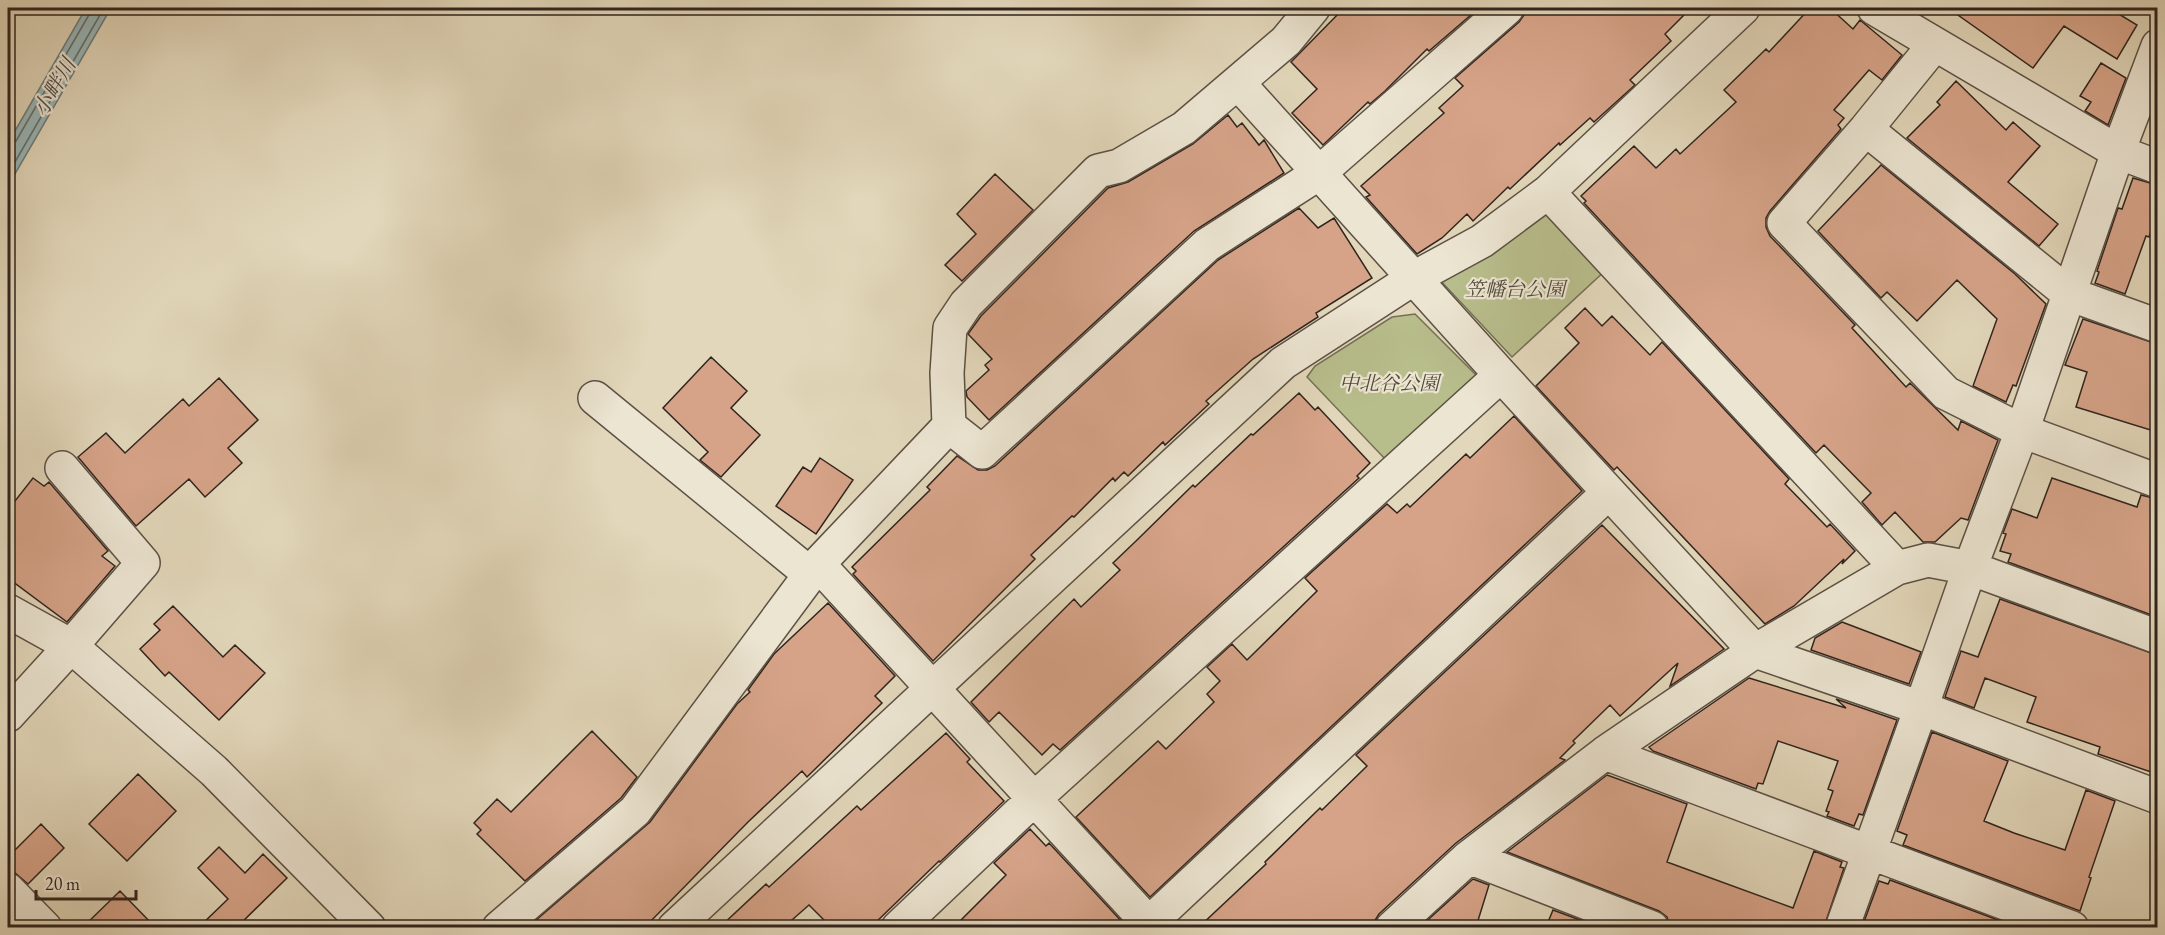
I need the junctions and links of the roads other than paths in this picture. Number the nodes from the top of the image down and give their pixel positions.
1 (1313, 8) edge
2 (1507, 8) edge
3 (1743, 8) edge
4 (1874, 8) edge
5 (1935, 44) junction
6 (2157, 46) edge
7 (1239, 84) junction
8 (1866, 129) junction
9 (2118, 152) junction
10 (2157, 166) edge
11 (1319, 173) junction
12 (1548, 192) junction
13 (1414, 278) junction
14 (2069, 294) junction
15 (2157, 326) edge
16 (1501, 375) junction
17 (595, 398) dead end
18 (949, 426) junction
19 (2022, 431) junction
20 (62, 468) dead end
21 (2157, 481) edge
22 (1608, 493) junction
23 (1897, 568) junction
24 (1970, 568) junction
25 (814, 569) junction
26 (8, 611) edge
27 (2157, 637) edge
28 (71, 646) junction
29 (1755, 651) junction
30 (933, 688) junction
31 (1922, 708) junction
32 (8, 715) edge
33 (1605, 753) junction
34 (2157, 797) edge
35 (1033, 800) junction
36 (1869, 852) junction
37 (1469, 857) junction
38 (8, 890) edge
39 (1148, 926) edge
40 (45, 927) edge
41 (369, 927) edge
42 (499, 927) edge
43 (674, 927) edge
44 (898, 927) edge
45 (1392, 927) edge
46 (1652, 927) edge
47 (1842, 927) edge
48 (2072, 927) edge

1 - 7 street
2 - 11 street
3 - 12 street
4 - 5 street
5 - 8 street
5 - 9 street
6 - 9 street
7 - 11 street
7 - 18 street
8 - 14 street
8 - 19 street
9 - 10 street
9 - 14 street
11 - 13 street
11 - 18 street
12 - 13 street
12 - 23 street
13 - 16 street
13 - 30 street
14 - 15 street
14 - 19 street
16 - 22 street
16 - 35 street
17 - 25 street
18 - 25 street
19 - 21 street
19 - 24 street
20 - 28 street
22 - 29 street
22 - 39 street
23 - 24 street
23 - 29 street
24 - 27 street
24 - 31 street
25 - 30 street
25 - 42 street
26 - 28 street
28 - 32 street
28 - 41 street
29 - 31 street
29 - 33 street
30 - 35 street
30 - 43 street
31 - 34 street
31 - 36 street
33 - 36 street
33 - 37 street
35 - 39 street
35 - 44 street
36 - 47 street
36 - 48 street
37 - 45 street
37 - 46 street
38 - 40 street

